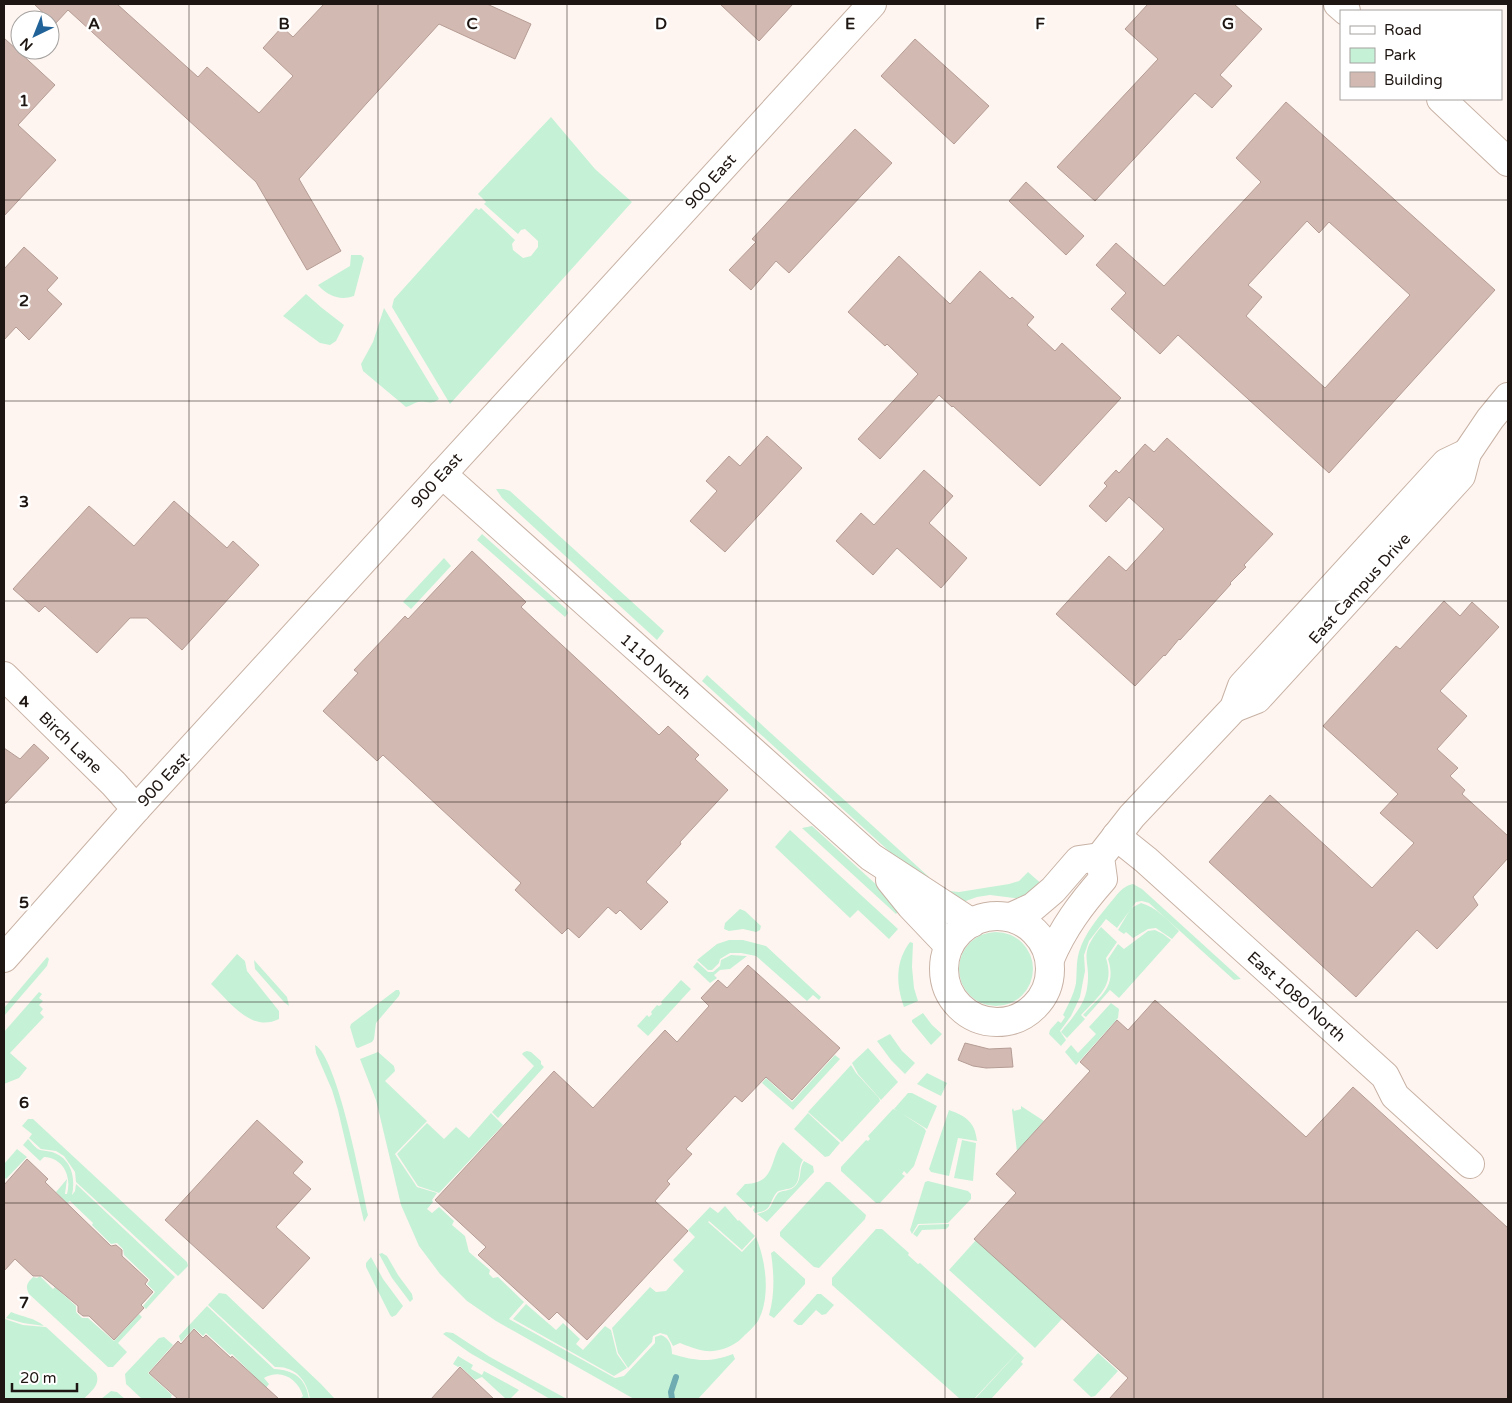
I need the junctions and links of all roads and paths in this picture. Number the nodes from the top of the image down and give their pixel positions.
1 (872, 4) edge
2 (1442, 100) edge
3 (1508, 162) edge
4 (1508, 397) edge
5 (442, 474) junction
6 (4, 676) edge
7 (136, 808) junction
8 (1116, 836) junction
9 (871, 857) junction
10 (1100, 858) junction
11 (1011, 917) junction
12 (972, 923) junction
13 (949, 946) junction
14 (4, 958) edge
15 (1050, 959) junction
16 (1470, 1164) dead end

1 - 5 street, 900 East
2 - 3 street
4 - 8 street, East Campus Drive
5 - 7 street, 900 East
5 - 9 street, 1110 North
6 - 7 street, Birch Lane
7 - 14 street, 900 East
8 - 10 street, East Campus Drive
8 - 16 street, East 1080 North
9 - 12 street
9 - 13 street
10 - 11 street
10 - 15 street
11 - 12 street
11 - 15 street
12 - 13 street
13 - 15 street

